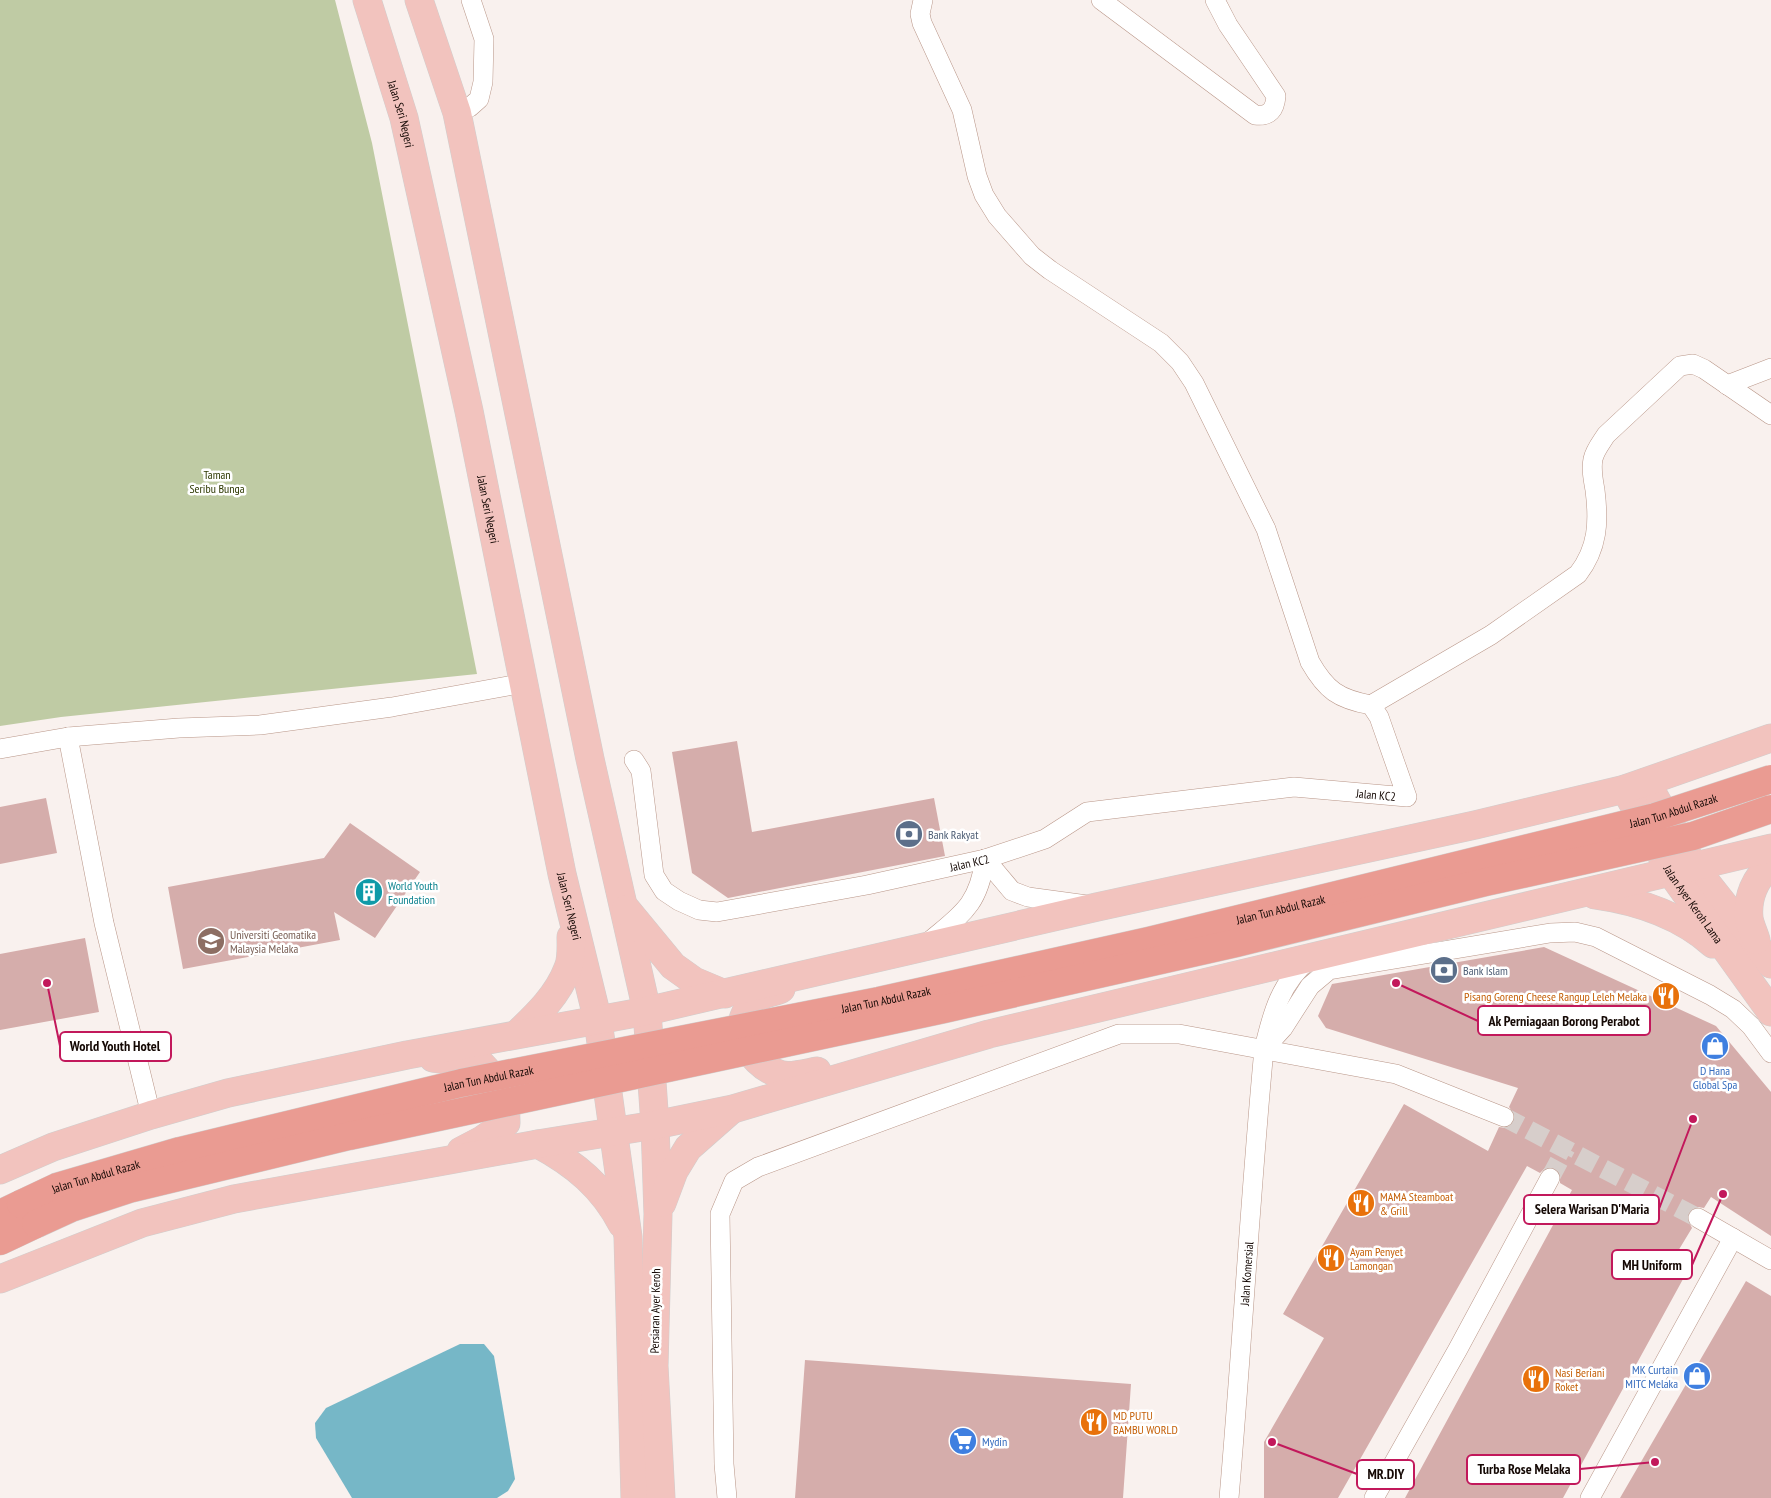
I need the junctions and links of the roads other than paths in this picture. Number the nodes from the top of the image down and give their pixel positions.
1 (367, 0) edge
2 (419, 0) edge
3 (471, 0) edge
4 (923, 0) edge
5 (1101, 0) edge
6 (1215, 0) edge
7 (457, 113) junction
8 (1771, 368) edge
9 (1727, 385) junction
10 (1771, 415) edge
11 (524, 683) junction
12 (1371, 705) junction
13 (68, 737) junction
14 (1771, 738) edge
15 (0, 749) edge
16 (634, 760) dead end
17 (1771, 779) edge
18 (1636, 786) junction
19 (1771, 809) edge
20 (1475, 825) junction
21 (1771, 848) edge
22 (985, 859) junction
23 (1771, 866) edge
24 (1683, 870) junction
25 (1584, 893) junction
26 (623, 906) junction
27 (1097, 907) junction
28 (1518, 909) junction
29 (572, 923) junction
30 (920, 949) junction
31 (1765, 956) edge
32 (1313, 957) junction
33 (1732, 960) junction
34 (846, 966) junction
35 (725, 994) junction
36 (647, 1010) junction
37 (1771, 1012) edge
38 (598, 1021) junction
39 (517, 1034) junction
40 (1264, 1049) junction
41 (1771, 1053) edge
42 (407, 1055) junction
43 (883, 1065) junction
44 (733, 1109) junction
45 (151, 1115) junction
46 (1504, 1117) tunnel mouth
47 (655, 1125) junction
48 (613, 1131) junction
49 (538, 1144) junction
50 (442, 1161) junction
51 (0, 1170) edge
52 (1550, 1178) tunnel mouth
53 (19, 1214) edge
54 (658, 1214) junction
55 (1698, 1218) tunnel mouth
56 (628, 1237) junction
57 (1733, 1238) junction
58 (0, 1241) edge
59 (1771, 1260) edge
60 (0, 1279) edge
61 (634, 1498) edge
62 (661, 1498) edge
63 (727, 1498) edge
64 (1229, 1498) edge
65 (1374, 1498) edge
66 (1590, 1498) edge

1 - 11 main road, Jalan Seri Negeri
2 - 7 main road
3 - 7 street
4 - 12 street
5 - 6 street
7 - 26 main road
8 - 9 street
9 - 10 street
9 - 12 street
11 - 13 street
11 - 29 main road, Jalan Seri Negeri
12 - 22 street, Jalan KC2
13 - 15 street
13 - 45 street
14 - 18 main road
16 - 22 street, Jalan KC2
17 - 53 highway, Jalan Tun Abdul Razak, bridge
18 - 20 main road
18 - 24 main road, Jalan Ayer Keroh Lama
19 - 53 highway, Jalan Tun Abdul Razak, bridge
20 - 27 main road
20 - 28 main road
21 - 24 main road
22 - 27 street
22 - 30 street
23 - 31 main road
24 - 25 main road
24 - 31 main road, Jalan Ayer Keroh Lama
24 - 33 main road, Jalan Ayer Keroh Lama
25 - 28 main road
25 - 33 main road
26 - 35 main road
26 - 36 main road
27 - 30 main road
28 - 32 main road
29 - 38 main road, Jalan Seri Negeri
29 - 39 main road
30 - 34 main road
32 - 40 street, Jalan Komersial
32 - 43 main road
33 - 37 main road, Jalan Ayer Keroh Lama
34 - 35 main road
34 - 43 main road
35 - 36 main road
36 - 38 main road
36 - 47 main road, Persiaran Ayer Keroh
38 - 39 main road
38 - 48 main road, Jalan Seri Negeri
39 - 42 main road
40 - 41 street
40 - 46 street
40 - 63 street
40 - 64 street, Jalan Komersial
42 - 45 main road
42 - 50 main road
43 - 44 main road
44 - 47 main road
44 - 54 main road
45 - 51 main road
47 - 48 main road
47 - 54 main road, Persiaran Ayer Keroh
48 - 49 main road
48 - 56 main road, Persiaran Ayer Keroh
49 - 50 main road
49 - 56 main road
50 - 60 main road
52 - 65 street
53 - 58 highway, Jalan Tun Abdul Razak
54 - 62 main road, Persiaran Ayer Keroh
55 - 57 street
56 - 61 main road, Persiaran Ayer Keroh
57 - 59 street
57 - 66 street

